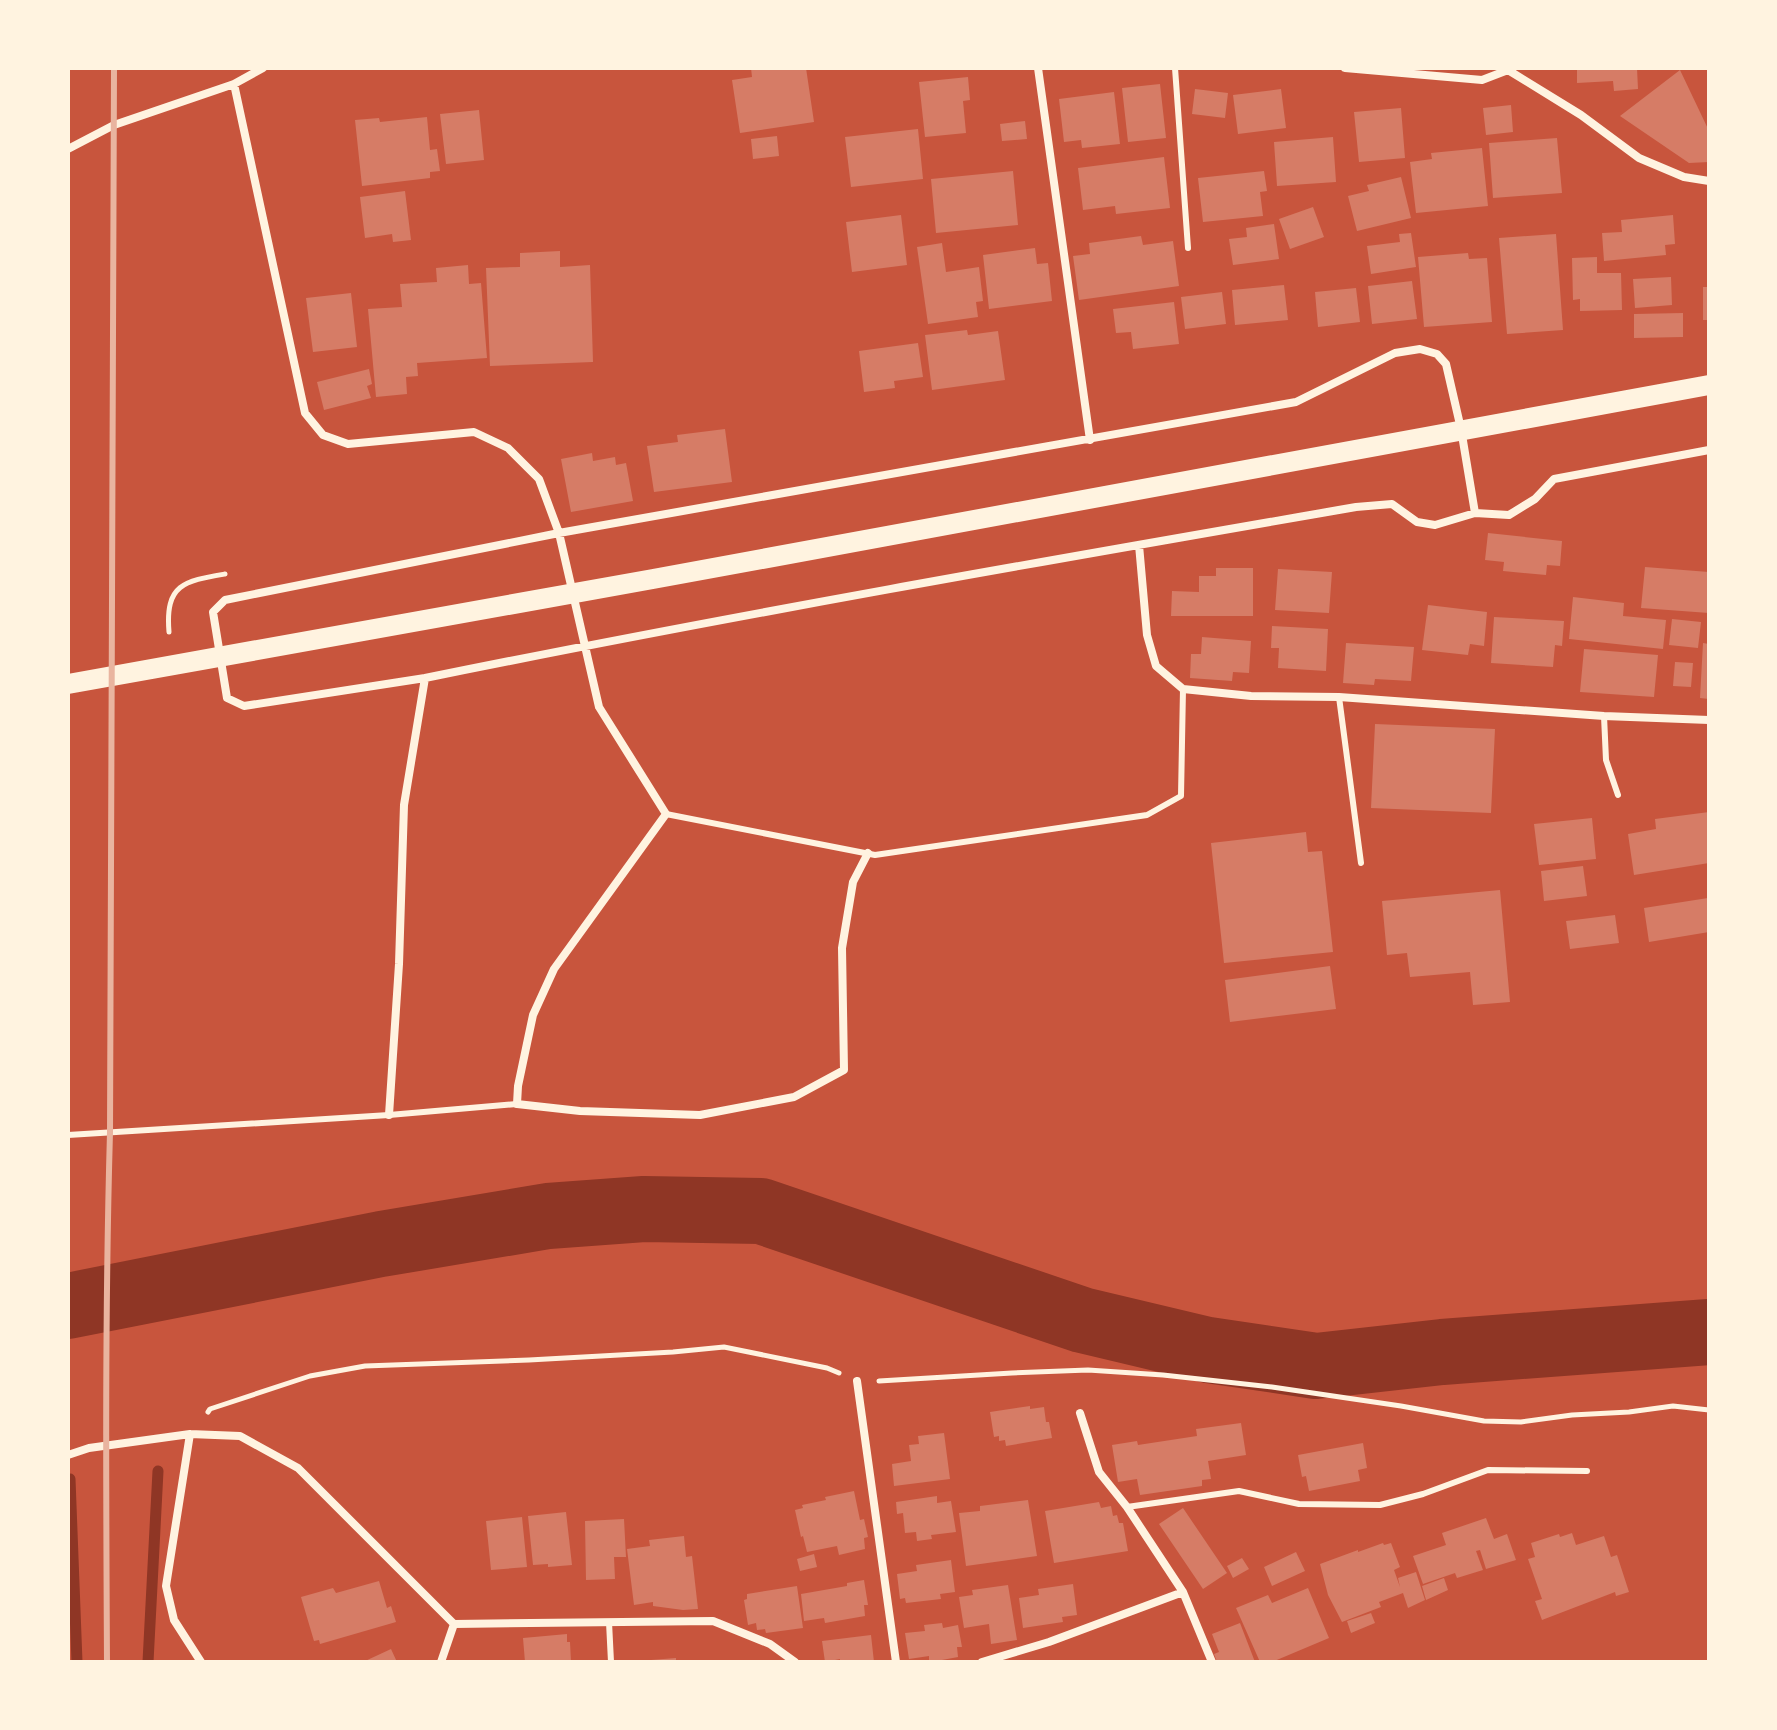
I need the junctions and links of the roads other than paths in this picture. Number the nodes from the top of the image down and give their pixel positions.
1 (263, 68) edge
2 (1038, 68) edge
3 (1175, 68) edge
4 (1345, 68) edge
5 (1508, 69) edge
6 (234, 84) junction
7 (68, 149) edge
8 (1709, 181) edge
9 (1188, 248) dead end
10 (1709, 385) edge
11 (1461, 429) junction
12 (1090, 440) junction
13 (1709, 450) edge
14 (1475, 513) junction
15 (559, 533) junction
16 (1139, 545) junction
17 (585, 645) junction
18 (425, 678) junction
19 (68, 684) edge
20 (1183, 689) junction
21 (1339, 697) junction
22 (1604, 716) junction
23 (1709, 720) edge
24 (1618, 795) dead end
25 (666, 814) junction
26 (868, 853) junction
27 (1361, 863) dead end
28 (517, 1104) junction
29 (389, 1115) junction
30 (68, 1135) edge
31 (857, 1381) road end
32 (1080, 1413) dead end
33 (190, 1434) junction
34 (68, 1455) edge
35 (1587, 1471) dead end
36 (1127, 1507) junction
37 (1183, 1592) junction
38 (609, 1622) junction
39 (454, 1624) junction
40 (201, 1662) edge
41 (441, 1662) edge
42 (611, 1662) edge
43 (795, 1662) edge
44 (896, 1662) edge
45 (982, 1662) edge
46 (1212, 1662) edge

1 - 6 street
2 - 12 street
3 - 9 lane
4 - 5 street
5 - 8 street
6 - 7 street
6 - 15 street
10 - 11 main road
11 - 12 street
11 - 14 street
11 - 19 main road
12 - 15 street
13 - 14 street
14 - 16 street
15 - 17 street
15 - 18 street
16 - 17 street
16 - 20 street
17 - 18 street
17 - 25 street
18 - 29 street
20 - 21 street
20 - 26 lane
21 - 22 street
21 - 27 lane
22 - 23 street
22 - 24 lane
25 - 26 lane
25 - 28 street
26 - 28 street
28 - 29 lane
29 - 30 lane
31 - 44 street
32 - 36 street
33 - 34 street
33 - 39 street
33 - 40 street
35 - 36 lane
36 - 37 street
37 - 45 street
37 - 46 street
38 - 39 street
38 - 42 lane
38 - 43 street
39 - 41 street

